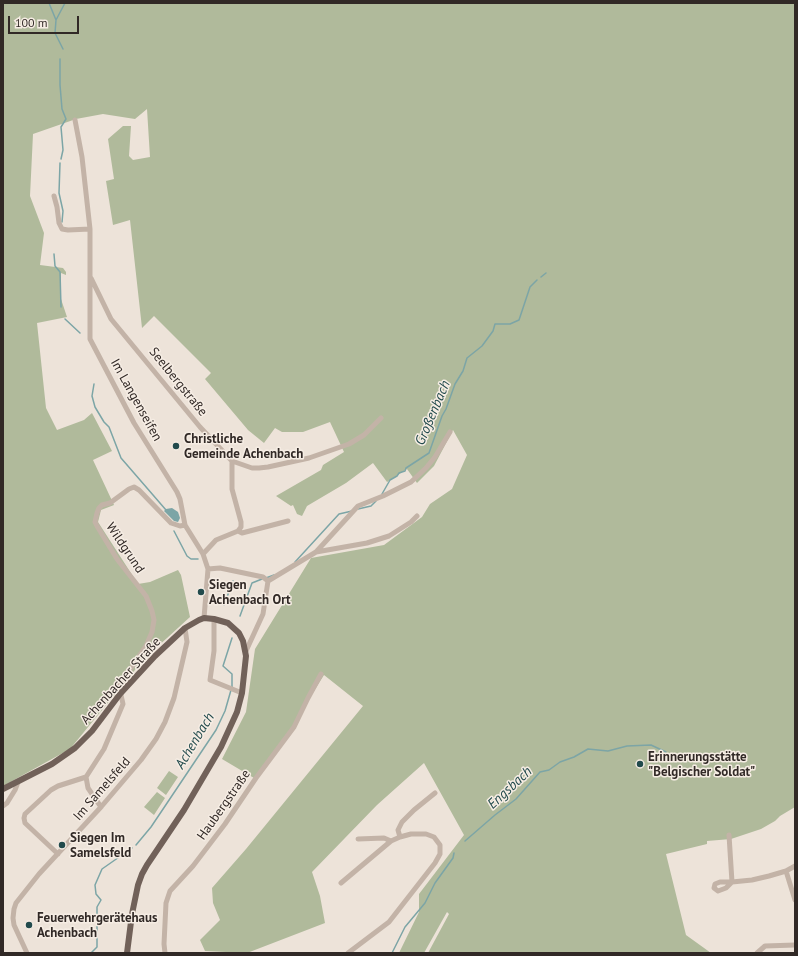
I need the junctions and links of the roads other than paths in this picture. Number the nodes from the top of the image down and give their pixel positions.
1 (75, 120) dead end
2 (54, 196) dead end
3 (90, 229) junction
4 (90, 276) junction
5 (381, 418) dead end
6 (450, 432) dead end
7 (232, 461) junction
8 (417, 516) dead end
9 (288, 521) dead end
10 (185, 525) junction
11 (238, 531) junction
12 (316, 552) junction
13 (203, 554) junction
14 (208, 569) junction
15 (268, 581) junction
16 (204, 618) junction
17 (214, 619) junction
18 (185, 628) junction
19 (246, 651) junction
20 (321, 674) dead end
21 (242, 693) junction
22 (120, 694) junction
23 (86, 777) junction
24 (18, 782) junction
25 (3, 789) edge
26 (435, 793) dead end
27 (3, 806) edge
28 (102, 807) junction
29 (729, 835) dead end
30 (400, 837) junction
31 (358, 839) dead end
32 (391, 841) junction
33 (58, 854) junction
34 (795, 866) edge
35 (786, 872) junction
36 (341, 883) dead end
37 (790, 885) junction
38 (795, 892) edge
39 (795, 900) edge
40 (795, 946) edge
41 (27, 953) edge
42 (127, 953) edge
43 (165, 953) edge
44 (348, 953) edge
45 (757, 953) edge

1 - 3 street, Im Langenseifen
2 - 3 street
3 - 4 street, Im Langenseifen
4 - 7 street, Seelbergstraße
4 - 10 street, Im Langenseifen
5 - 7 street, Seelbergstraße
6 - 12 street
7 - 11 street
8 - 12 street
9 - 11 street
10 - 13 street, Im Langenseifen
10 - 22 street, Wildgrund
11 - 13 street
12 - 15 street
13 - 14 street, Im Langenseifen
14 - 15 street
14 - 16 street, Im Langenseifen
15 - 19 street
16 - 17 main road
16 - 18 main road, Achenbacher Straße
17 - 19 main road
17 - 21 street
18 - 22 main road, Achenbacher Straße
18 - 28 street, Im Samelsfeld
19 - 21 main road
20 - 43 street, Haubergstraße
21 - 42 main road
22 - 23 street
22 - 24 main road, Achenbacher Straße
23 - 28 street
23 - 33 street
24 - 25 main road, Achenbacher Straße
24 - 27 street
26 - 30 street
28 - 33 street, Im Samelsfeld
29 - 35 street
30 - 32 street
30 - 44 street
31 - 32 street
32 - 36 street
33 - 41 street, Im Samelsfeld
34 - 35 street
35 - 37 street
37 - 38 street
37 - 39 street
40 - 45 street

